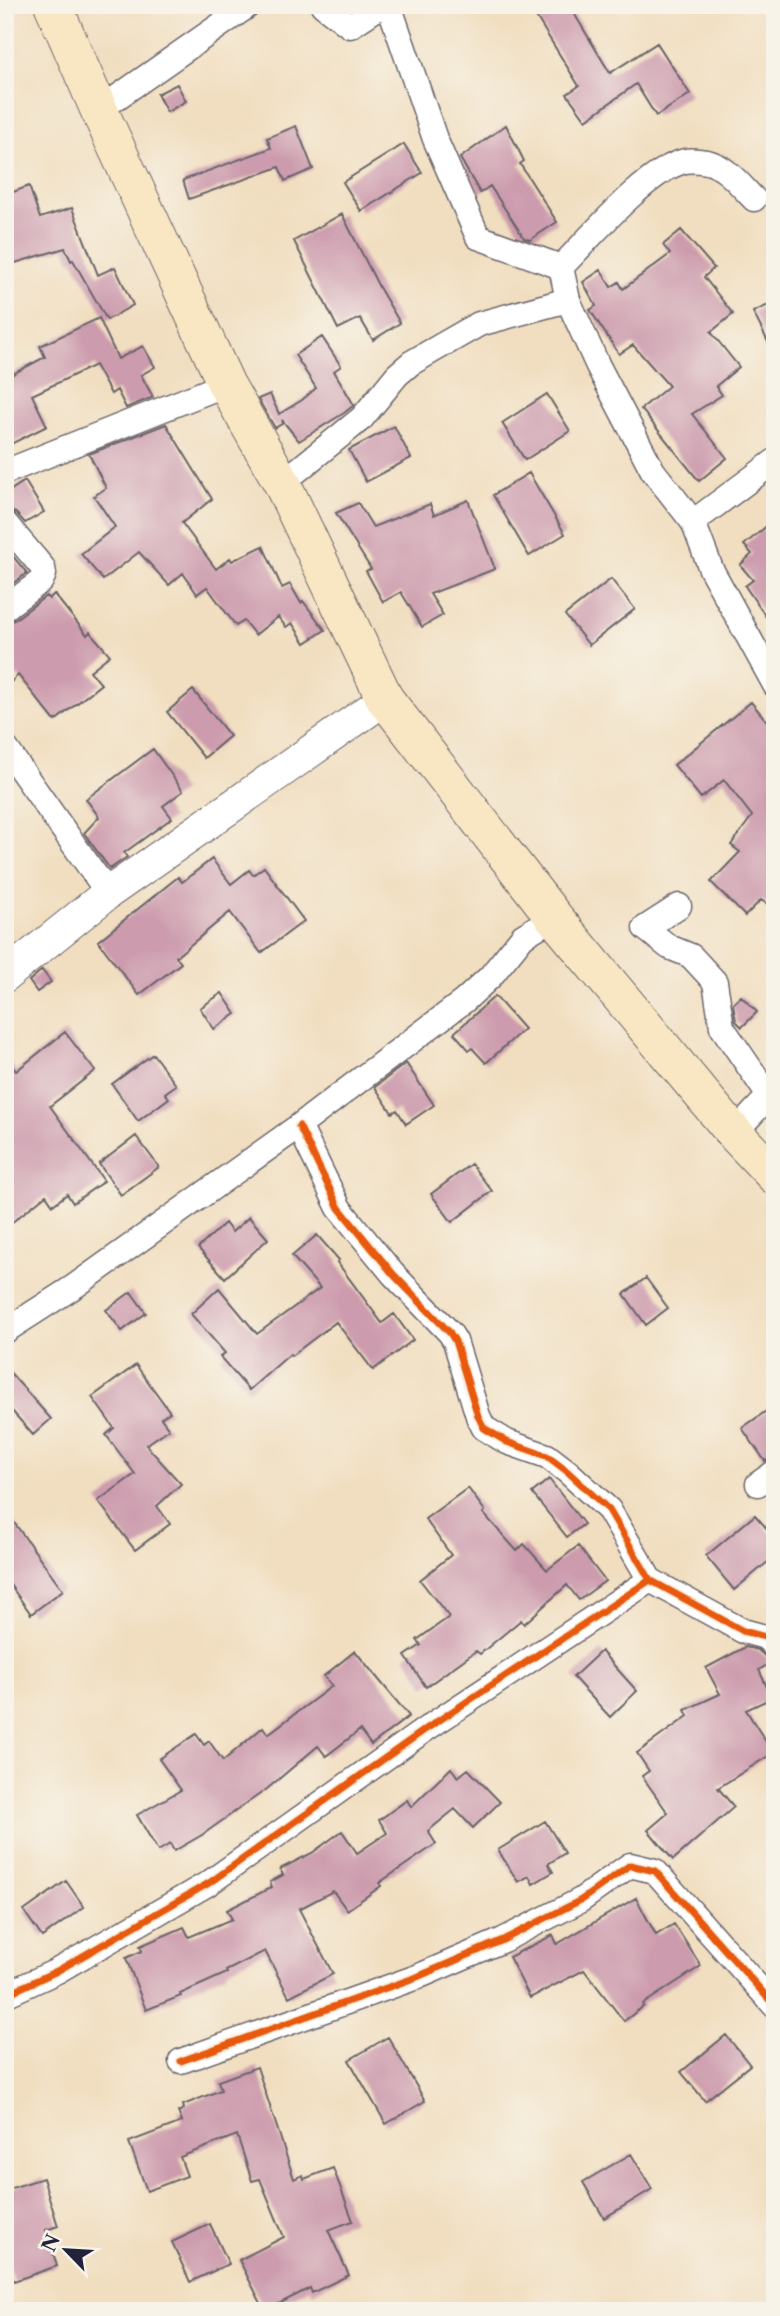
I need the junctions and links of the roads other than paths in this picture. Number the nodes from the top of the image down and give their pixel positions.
1 (54, 5) edge
2 (249, 5) edge
3 (323, 5) edge
4 (382, 5) edge
5 (389, 5) edge
6 (99, 110) junction
7 (754, 199) dead end
8 (561, 267) junction
9 (568, 300) junction
10 (226, 384) junction
11 (775, 461) edge
12 (5, 472) edge
13 (282, 483) junction
14 (692, 522) junction
15 (5, 523) edge
16 (5, 608) edge
17 (775, 685) edge
18 (385, 699) junction
19 (5, 747) edge
20 (108, 893) junction
21 (679, 906) dead end
22 (554, 917) junction
23 (5, 976) edge
24 (299, 1126) junction
25 (734, 1133) junction
26 (775, 1176) edge
27 (5, 1331) edge
28 (650, 1580) junction
29 (775, 1646) edge
30 (5, 1995) edge
31 (775, 2006) edge
32 (181, 2061) dead end

1 - 6 main road
2 - 6 street
3 - 4 street
5 - 8 street
6 - 10 main road
7 - 8 street
8 - 9 street
9 - 13 street
9 - 14 street
10 - 12 street
10 - 13 main road
11 - 14 street
13 - 18 main road
14 - 17 street
15 - 16 street
18 - 20 street
18 - 22 main road
19 - 20 street
20 - 23 street
21 - 25 street
22 - 24 street
22 - 25 main road
24 - 27 street
24 - 28 street
25 - 26 main road
28 - 29 street
28 - 30 street
31 - 32 street

